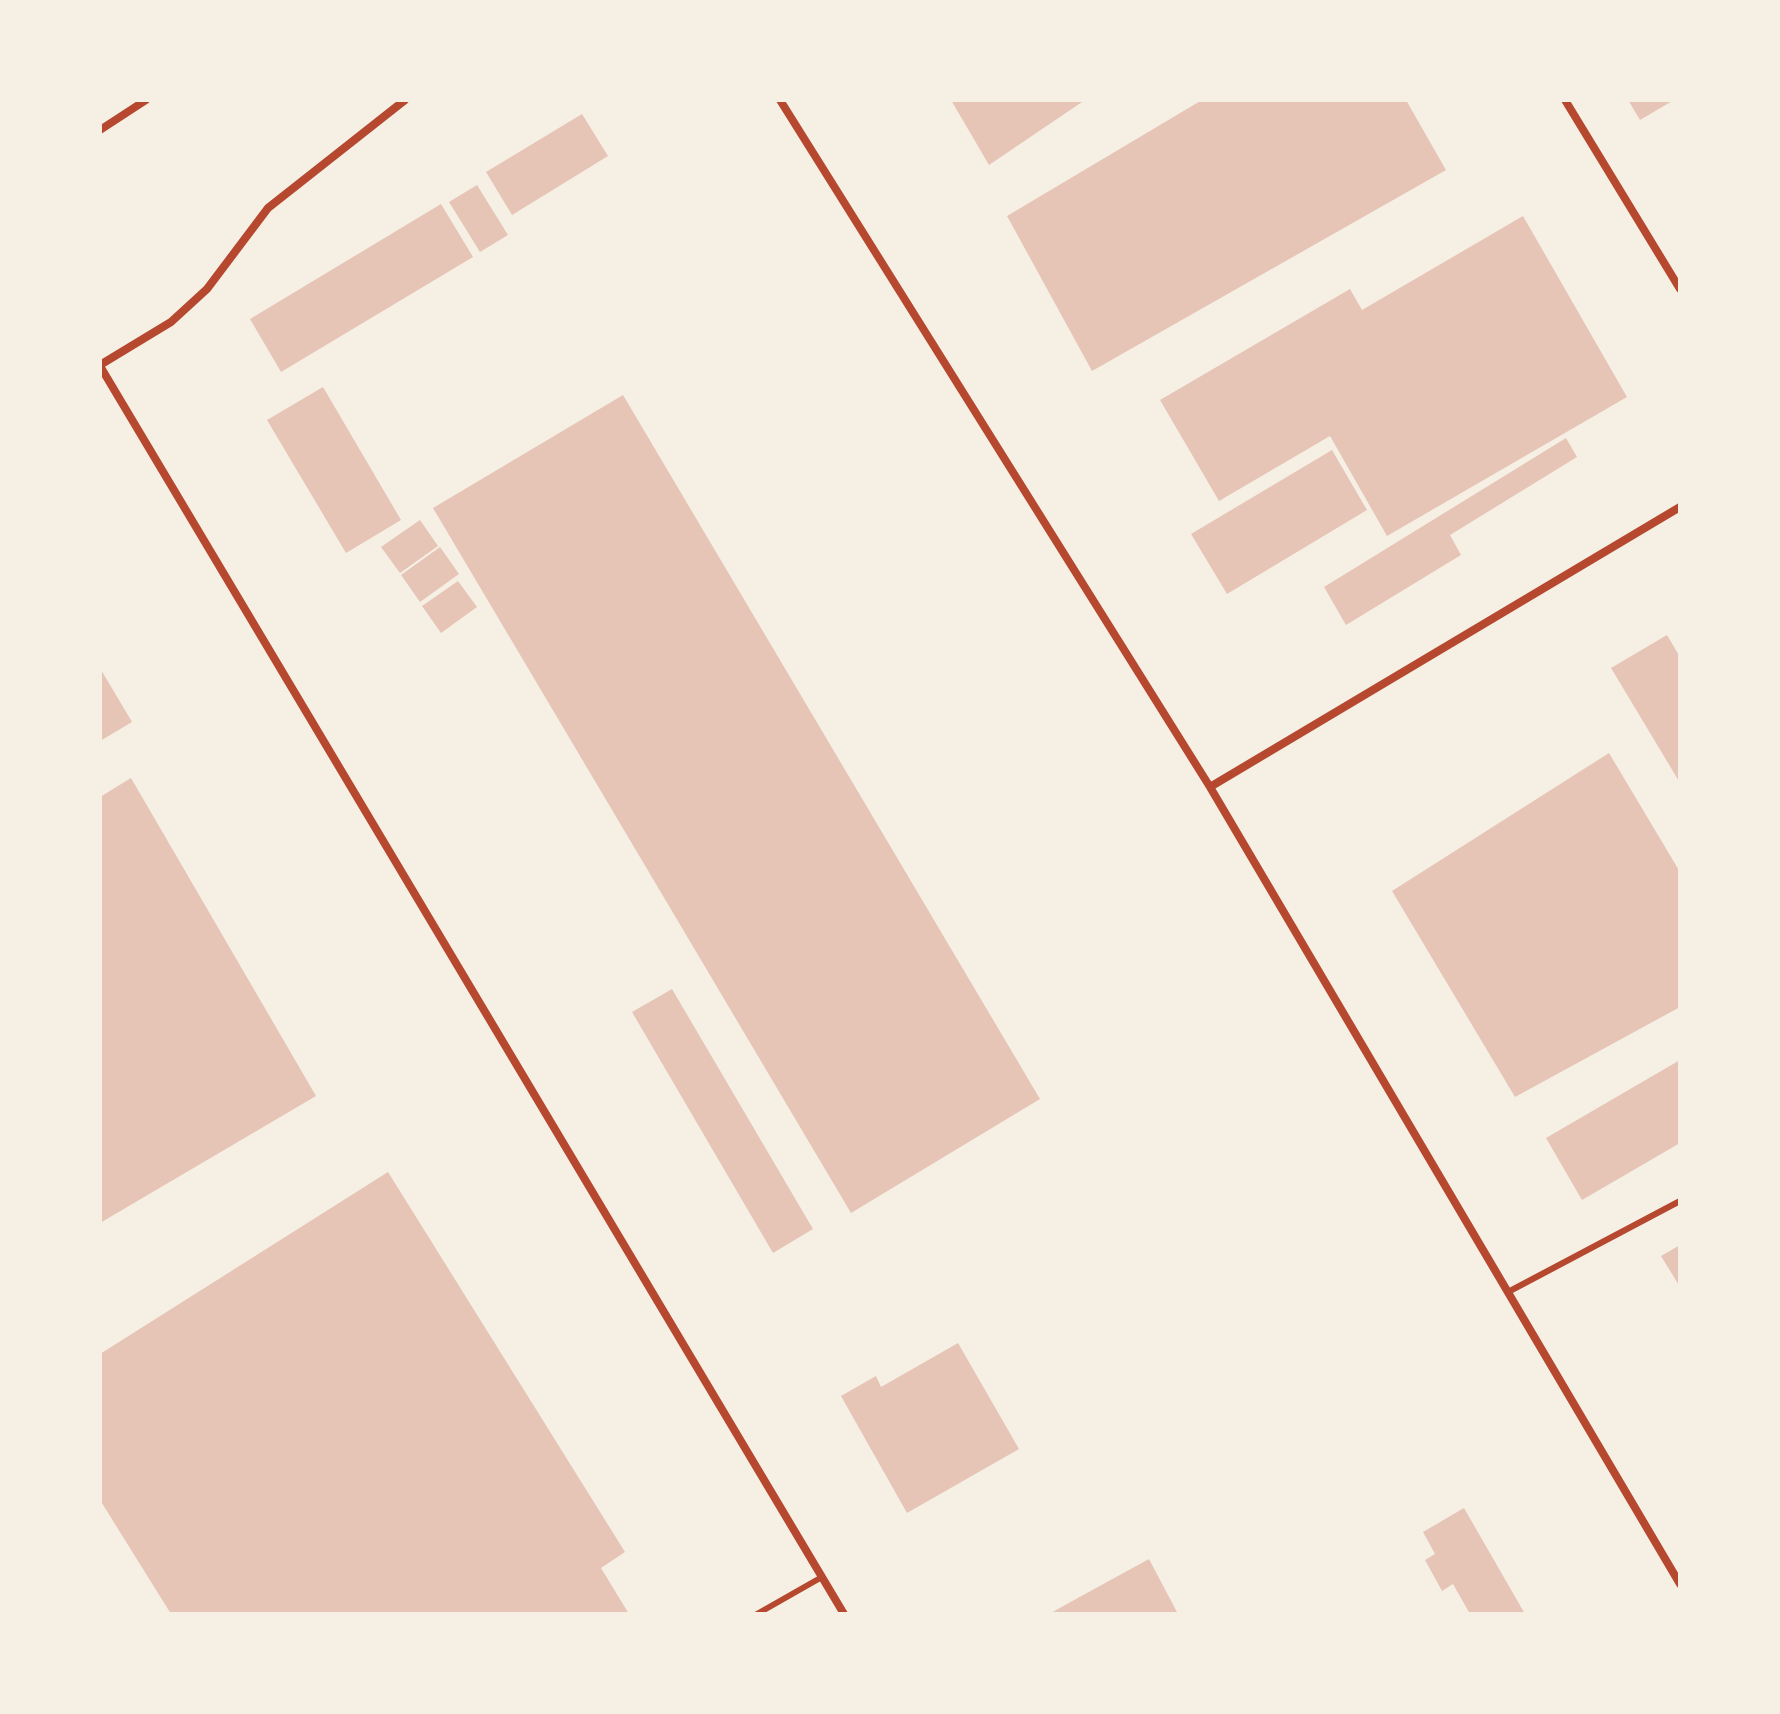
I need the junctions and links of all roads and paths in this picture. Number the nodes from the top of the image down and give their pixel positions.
1 (146, 100) edge
2 (405, 100) edge
3 (780, 100) edge
4 (1565, 100) edge
5 (100, 130) edge
6 (1680, 289) edge
7 (100, 365) edge
8 (1680, 507) edge
9 (1210, 787) junction
10 (1680, 1201) edge
11 (1508, 1292) junction
12 (822, 1577) junction
13 (1680, 1584) edge
14 (757, 1614) edge
15 (844, 1614) edge

1 - 5 street
2 - 7 street
3 - 9 street
4 - 6 street
7 - 12 street
8 - 9 street
9 - 11 street
10 - 11 lane
11 - 13 street
12 - 14 lane
12 - 15 street

